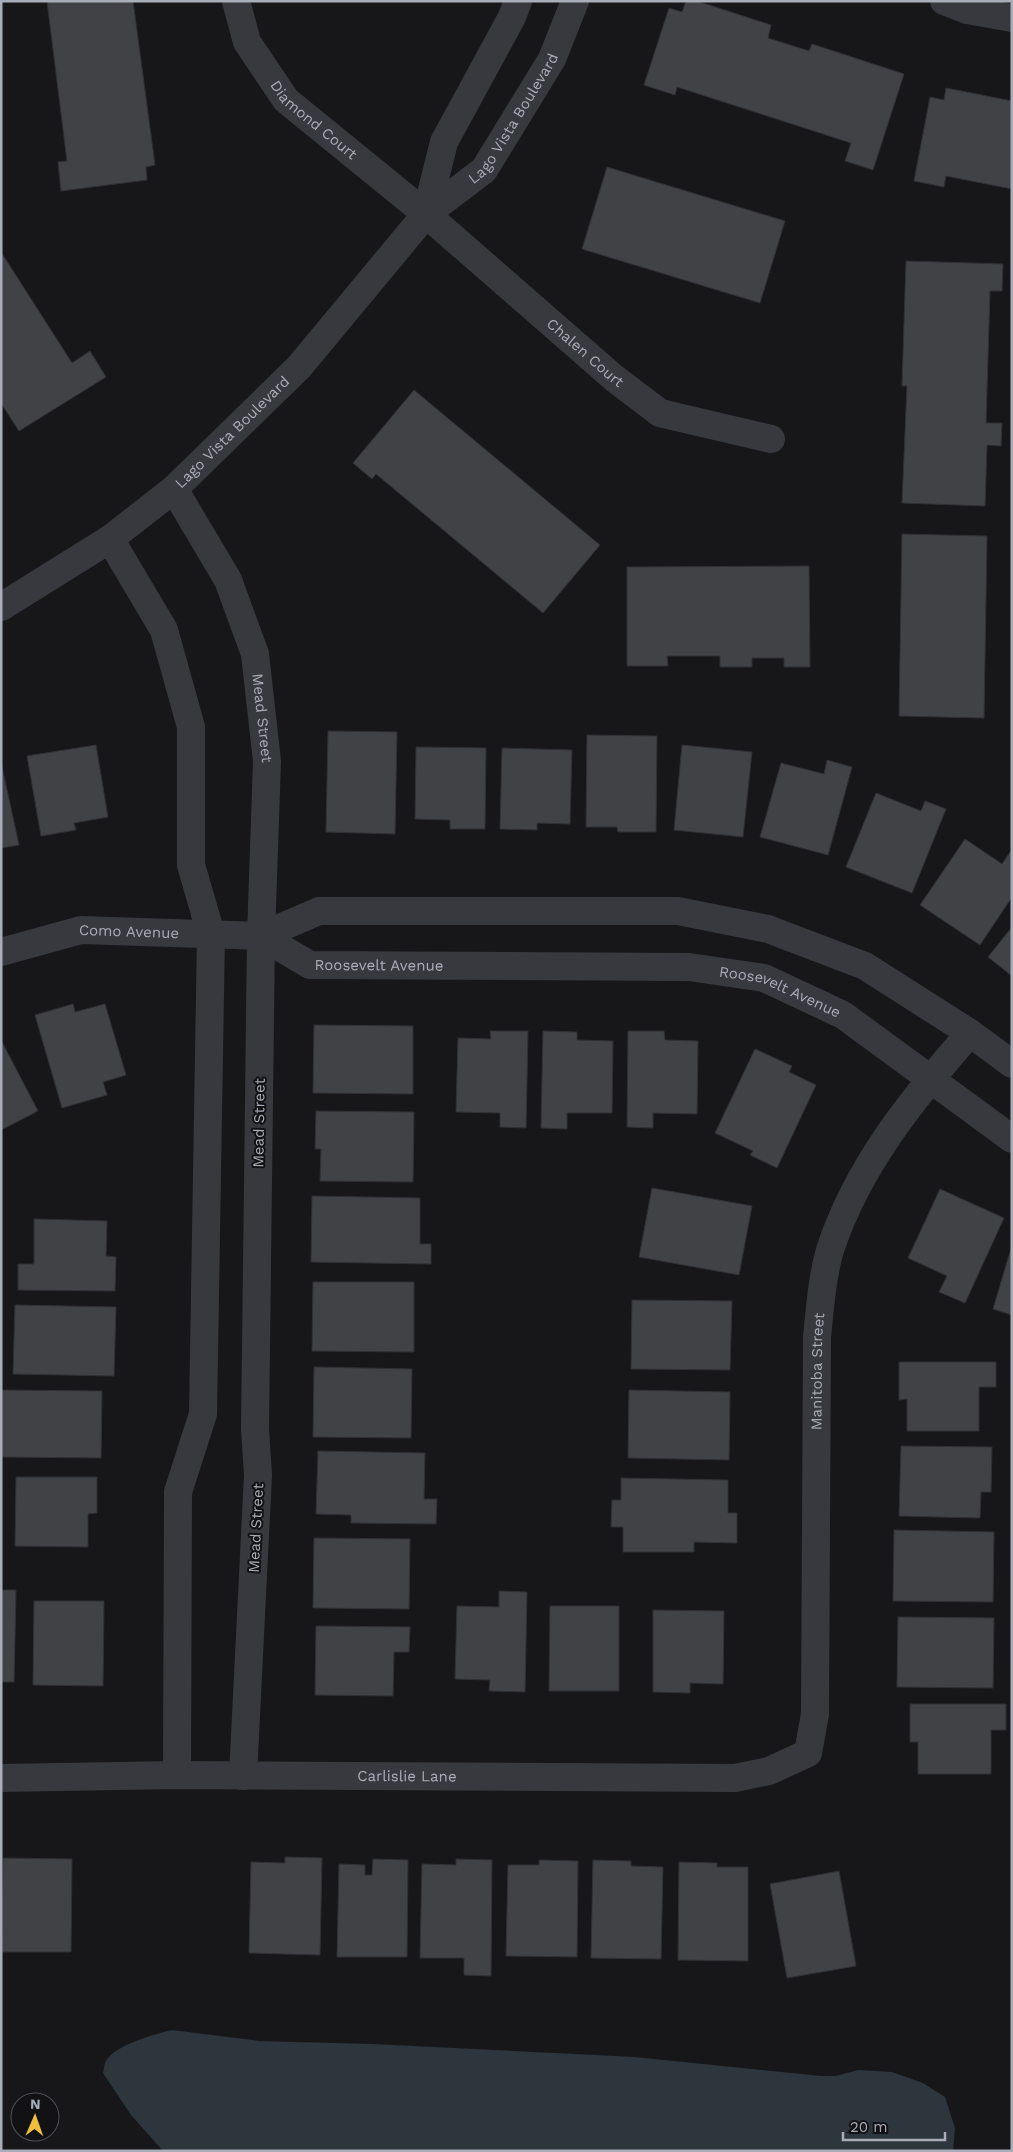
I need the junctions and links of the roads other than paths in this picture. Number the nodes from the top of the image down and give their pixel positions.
1 (236, 1) edge
2 (518, 1) edge
3 (575, 1) edge
4 (944, 1) edge
5 (1012, 18) edge
6 (426, 214) junction
7 (771, 439) dead end
8 (174, 489) junction
9 (110, 539) junction
10 (1, 607) edge
11 (211, 934) junction
12 (261, 936) junction
13 (1, 952) edge
14 (970, 1033) junction
15 (1012, 1064) edge
16 (930, 1079) junction
17 (1012, 1138) edge
18 (808, 1753) joint
19 (177, 1775) junction
20 (243, 1776) junction
21 (1, 1778) edge

1 - 6 street, Diamond Court
2 - 6 street, Lago Vista Boulevard
3 - 6 street, Lago Vista Boulevard
4 - 5 street
6 - 7 street, Chalen Court
6 - 8 street, Lago Vista Boulevard
8 - 9 street, Lago Vista Boulevard
8 - 12 street, Mead Street
9 - 10 street, Lago Vista Boulevard
9 - 11 street
11 - 12 street, Como Avenue
11 - 13 street, Como Avenue
11 - 19 street
12 - 14 street
12 - 16 street, Roosevelt Avenue
12 - 20 street, Mead Street
14 - 15 street
14 - 16 street, Manitoba Street
16 - 17 street, Roosevelt Avenue
16 - 18 street, Manitoba Street
18 - 20 street, Carlislie Lane
19 - 20 street, Carlislie Lane
19 - 21 street, Carlislie Lane

